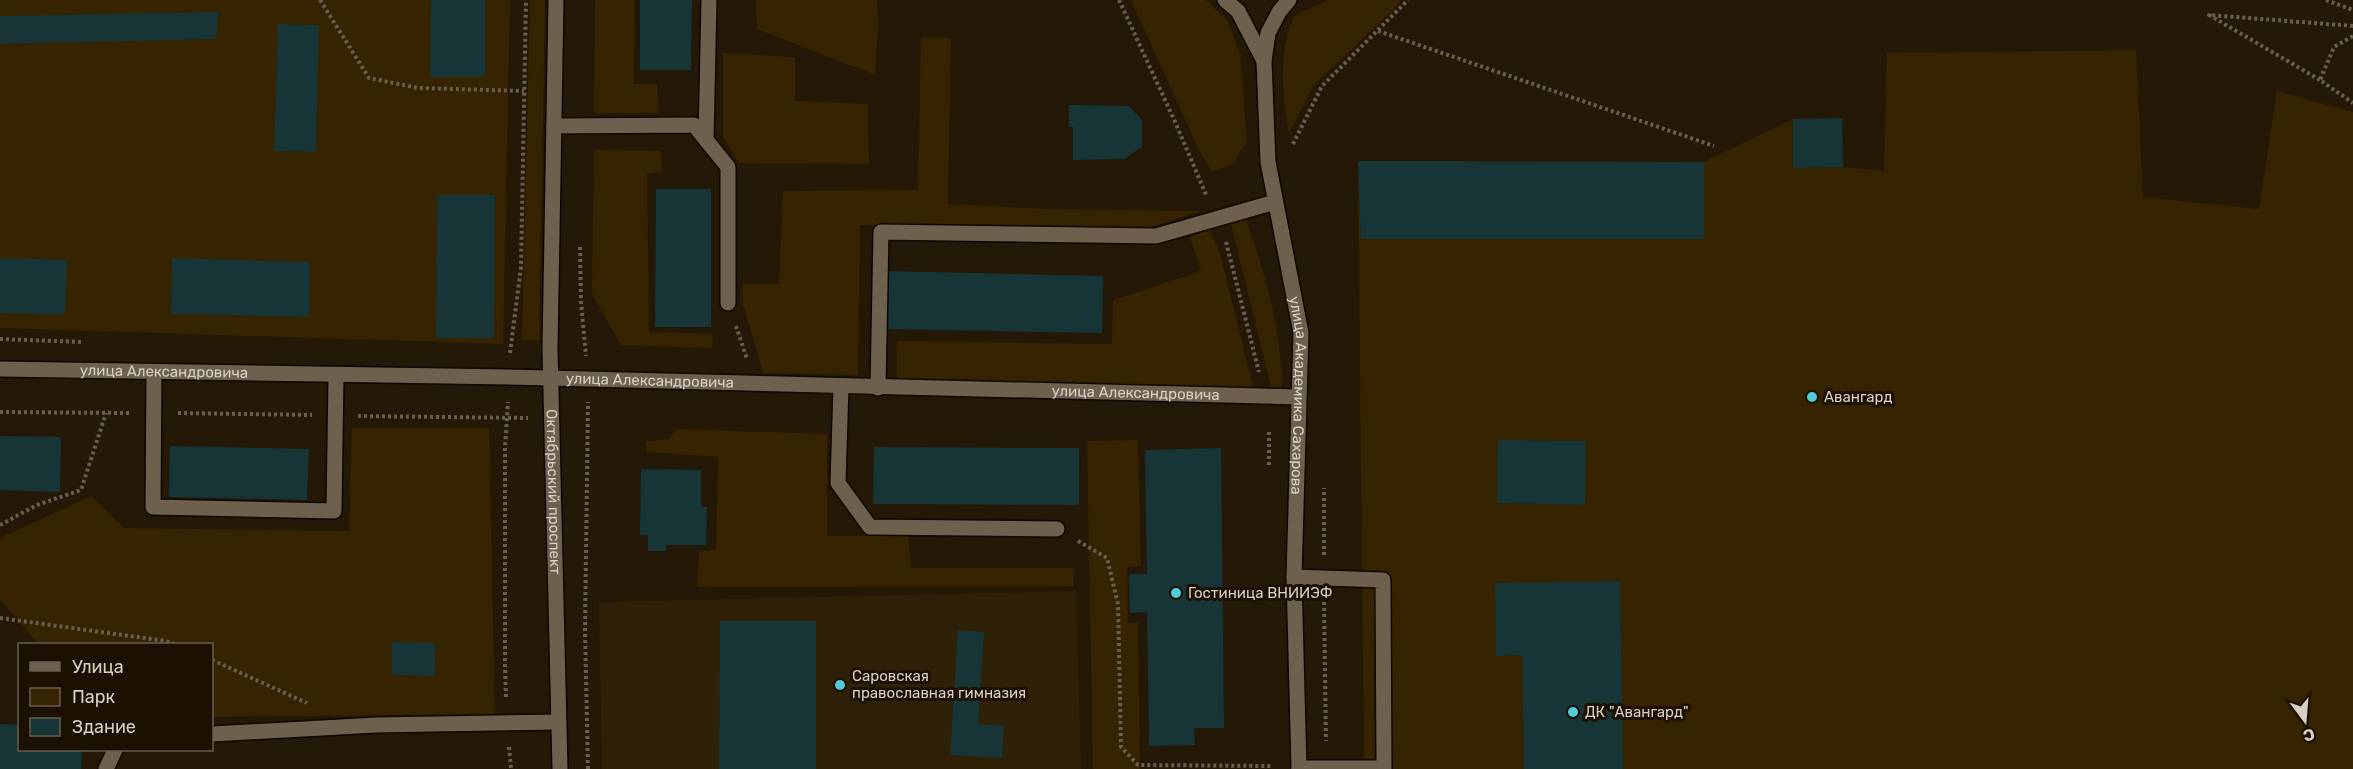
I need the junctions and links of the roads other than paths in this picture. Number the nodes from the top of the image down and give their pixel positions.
1 (556, 0) edge
2 (709, 0) edge
3 (1225, 0) edge
4 (1289, 0) edge
5 (1264, 62) junction
6 (554, 126) junction
7 (706, 140) junction
8 (1275, 202) junction
9 (728, 303) road end
10 (0, 369) edge
11 (154, 372) junction
12 (336, 375) junction
13 (550, 379) junction
14 (840, 387) junction
15 (878, 388) junction
16 (1298, 397) junction
17 (1057, 529) road end
18 (1294, 577) junction
19 (559, 722) junction
20 (213, 734) edge
21 (115, 751) edge
22 (106, 769) edge
23 (560, 769) edge
24 (1299, 769) edge

1 - 6 street, Октябрьский проспект
2 - 7 street
3 - 5 street, улица Академика Сахарова
4 - 5 street, улица Академика Сахарова
5 - 8 street, улица Академика Сахарова
6 - 7 street
6 - 13 street, Октябрьский проспект
7 - 9 street
8 - 15 street
8 - 16 street, улица Академика Сахарова
10 - 11 street, улица Александровича
11 - 12 street, улица Александровича
11 - 12 street
12 - 13 street, улица Александровича
13 - 14 street, улица Александровича
13 - 19 street, Октябрьский проспект
14 - 15 street, улица Александровича
14 - 17 street
15 - 16 street, улица Александровича
16 - 18 street, улица Академика Сахарова
18 - 24 street, улица Академика Сахарова
18 - 24 street
19 - 20 street
19 - 23 street, Октябрьский проспект
21 - 22 street

